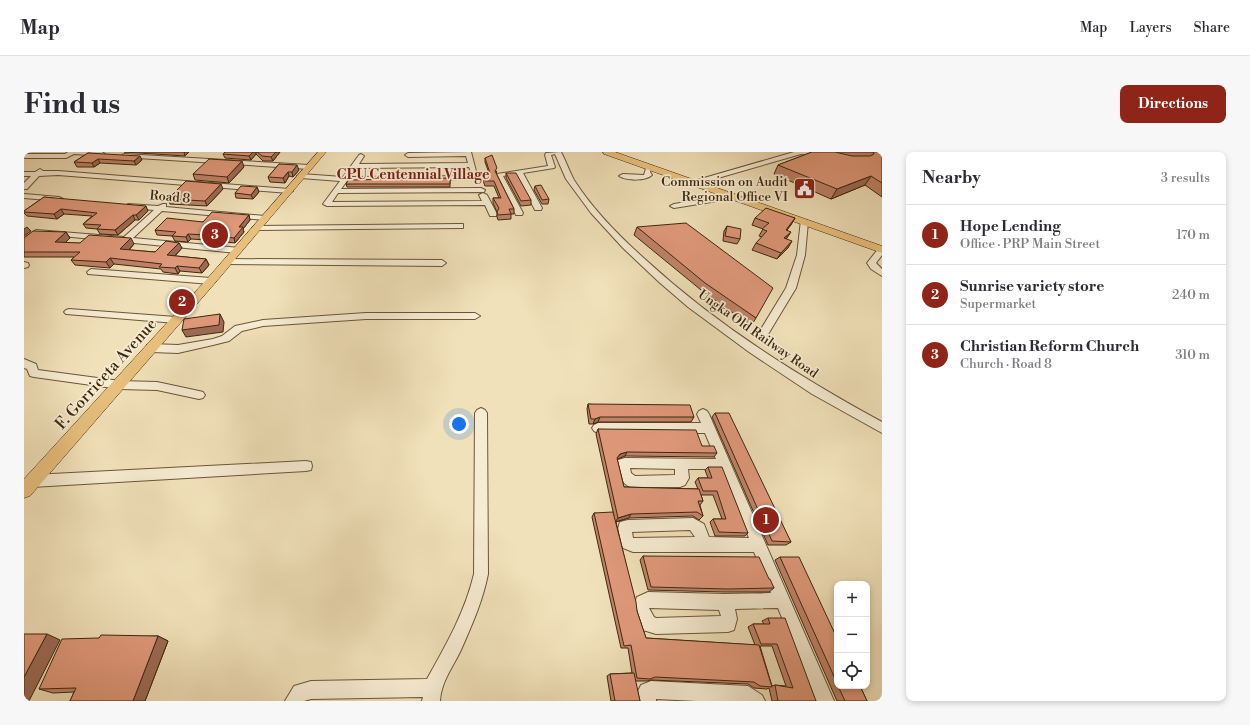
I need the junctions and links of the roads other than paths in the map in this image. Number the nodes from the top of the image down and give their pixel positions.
1 (73, 152) edge
2 (218, 152) edge
3 (322, 152) edge
4 (554, 152) edge
5 (558, 152) edge
6 (607, 152) edge
7 (623, 152) edge
8 (800, 152) edge
9 (468, 153) edge
10 (408, 154) edge
11 (109, 155) edge
12 (116, 155) edge
13 (24, 156) edge
14 (54, 156) junction
15 (361, 156) dead end
16 (832, 158) edge
17 (49, 162) dead end
18 (206, 164) junction
19 (405, 165) junction
20 (471, 165) junction
21 (354, 166) junction
22 (649, 166) junction
23 (43, 168) dead end
24 (305, 172) junction
25 (520, 173) junction
26 (24, 174) edge
27 (38, 174) junction
28 (623, 176) dead end
29 (347, 178) junction
30 (476, 178) junction
31 (190, 180) junction
32 (701, 180) junction
33 (24, 187) edge
34 (481, 190) junction
35 (289, 191) junction
36 (337, 191) junction
37 (24, 196) edge
38 (737, 196) junction
39 (68, 200) edge
40 (486, 203) junction
41 (122, 205) edge
42 (674, 206) dead end
43 (161, 208) junction
44 (538, 208) dead end
45 (519, 213) dead end
46 (493, 214) dead end
47 (265, 218) junction
48 (804, 222) junction
49 (460, 226) dead end
50 (256, 228) junction
51 (215, 238) edge
52 (128, 239) junction
53 (24, 242) edge
54 (882, 243) edge
55 (207, 247) junction
56 (237, 250) junction
57 (882, 250) edge
58 (228, 262) junction
59 (442, 263) dead end
60 (90, 272) dead end
61 (882, 273) edge
62 (211, 281) junction
63 (69, 312) dead end
64 (475, 316) dead end
65 (176, 320) junction
66 (763, 334) dead end
67 (151, 348) junction
68 (24, 363) edge
69 (120, 385) junction
70 (199, 395) dead end
71 (481, 413) dead end
72 (703, 414) dead end
73 (598, 428) edge
74 (709, 428) junction
75 (882, 428) edge
76 (681, 464) dead end
77 (724, 464) junction
78 (306, 466) dead end
79 (28, 486) edge
80 (704, 544) junction
81 (758, 545) junction
82 (783, 600) junction
83 (724, 602) junction
84 (431, 694) edge
85 (294, 701) edge
86 (647, 701) edge
87 (756, 701) edge
88 (825, 701) edge

1 - 11 street
1 - 14 street
2 - 18 street
3 - 24 main road, F. Gorriceta Avenue
4 - 25 street
5 - 75 street, Ungka Old Railway Road
6 - 22 main road
7 - 32 main road
8 - 16 street
8 - 32 street
9 - 10 street
9 - 20 street
10 - 19 street
12 - 18 street
13 - 14 street
14 - 17 street
15 - 21 street
18 - 24 street
19 - 20 street
19 - 21 street
20 - 30 street
21 - 29 street
22 - 28 street
22 - 38 main road
23 - 27 street
24 - 29 street
24 - 35 main road, F. Gorriceta Avenue
25 - 44 street
25 - 45 street
26 - 27 street
27 - 31 street
27 - 33 street
29 - 30 street
29 - 36 street
30 - 34 street
31 - 35 street
31 - 43 street
32 - 38 main road
34 - 36 street
34 - 40 street
35 - 47 main road, F. Gorriceta Avenue
36 - 40 street
37 - 39 street
38 - 42 street
38 - 48 main road
38 - 54 main road
40 - 46 street
41 - 43 street, Road 8
43 - 47 street, Road 8
43 - 52 street
47 - 50 main road, F. Gorriceta Avenue
48 - 57 main road
48 - 66 street
49 - 50 street
50 - 56 main road, F. Gorriceta Avenue
51 - 55 street
52 - 53 street
52 - 55 street
55 - 56 street
56 - 58 main road, F. Gorriceta Avenue
57 - 61 street
58 - 59 street
58 - 62 main road, F. Gorriceta Avenue
60 - 62 street
62 - 65 main road, F. Gorriceta Avenue
63 - 65 street
64 - 67 street
65 - 67 main road, F. Gorriceta Avenue
67 - 69 main road, F. Gorriceta Avenue
68 - 69 street
69 - 70 street
69 - 79 main road, F. Gorriceta Avenue
71 - 84 street
72 - 74 street
73 - 74 street
74 - 77 street
76 - 77 street
77 - 81 street
78 - 79 street
80 - 80 street
80 - 81 street
81 - 82 street
82 - 83 street
82 - 88 street
83 - 83 street
84 - 85 street
86 - 87 street

